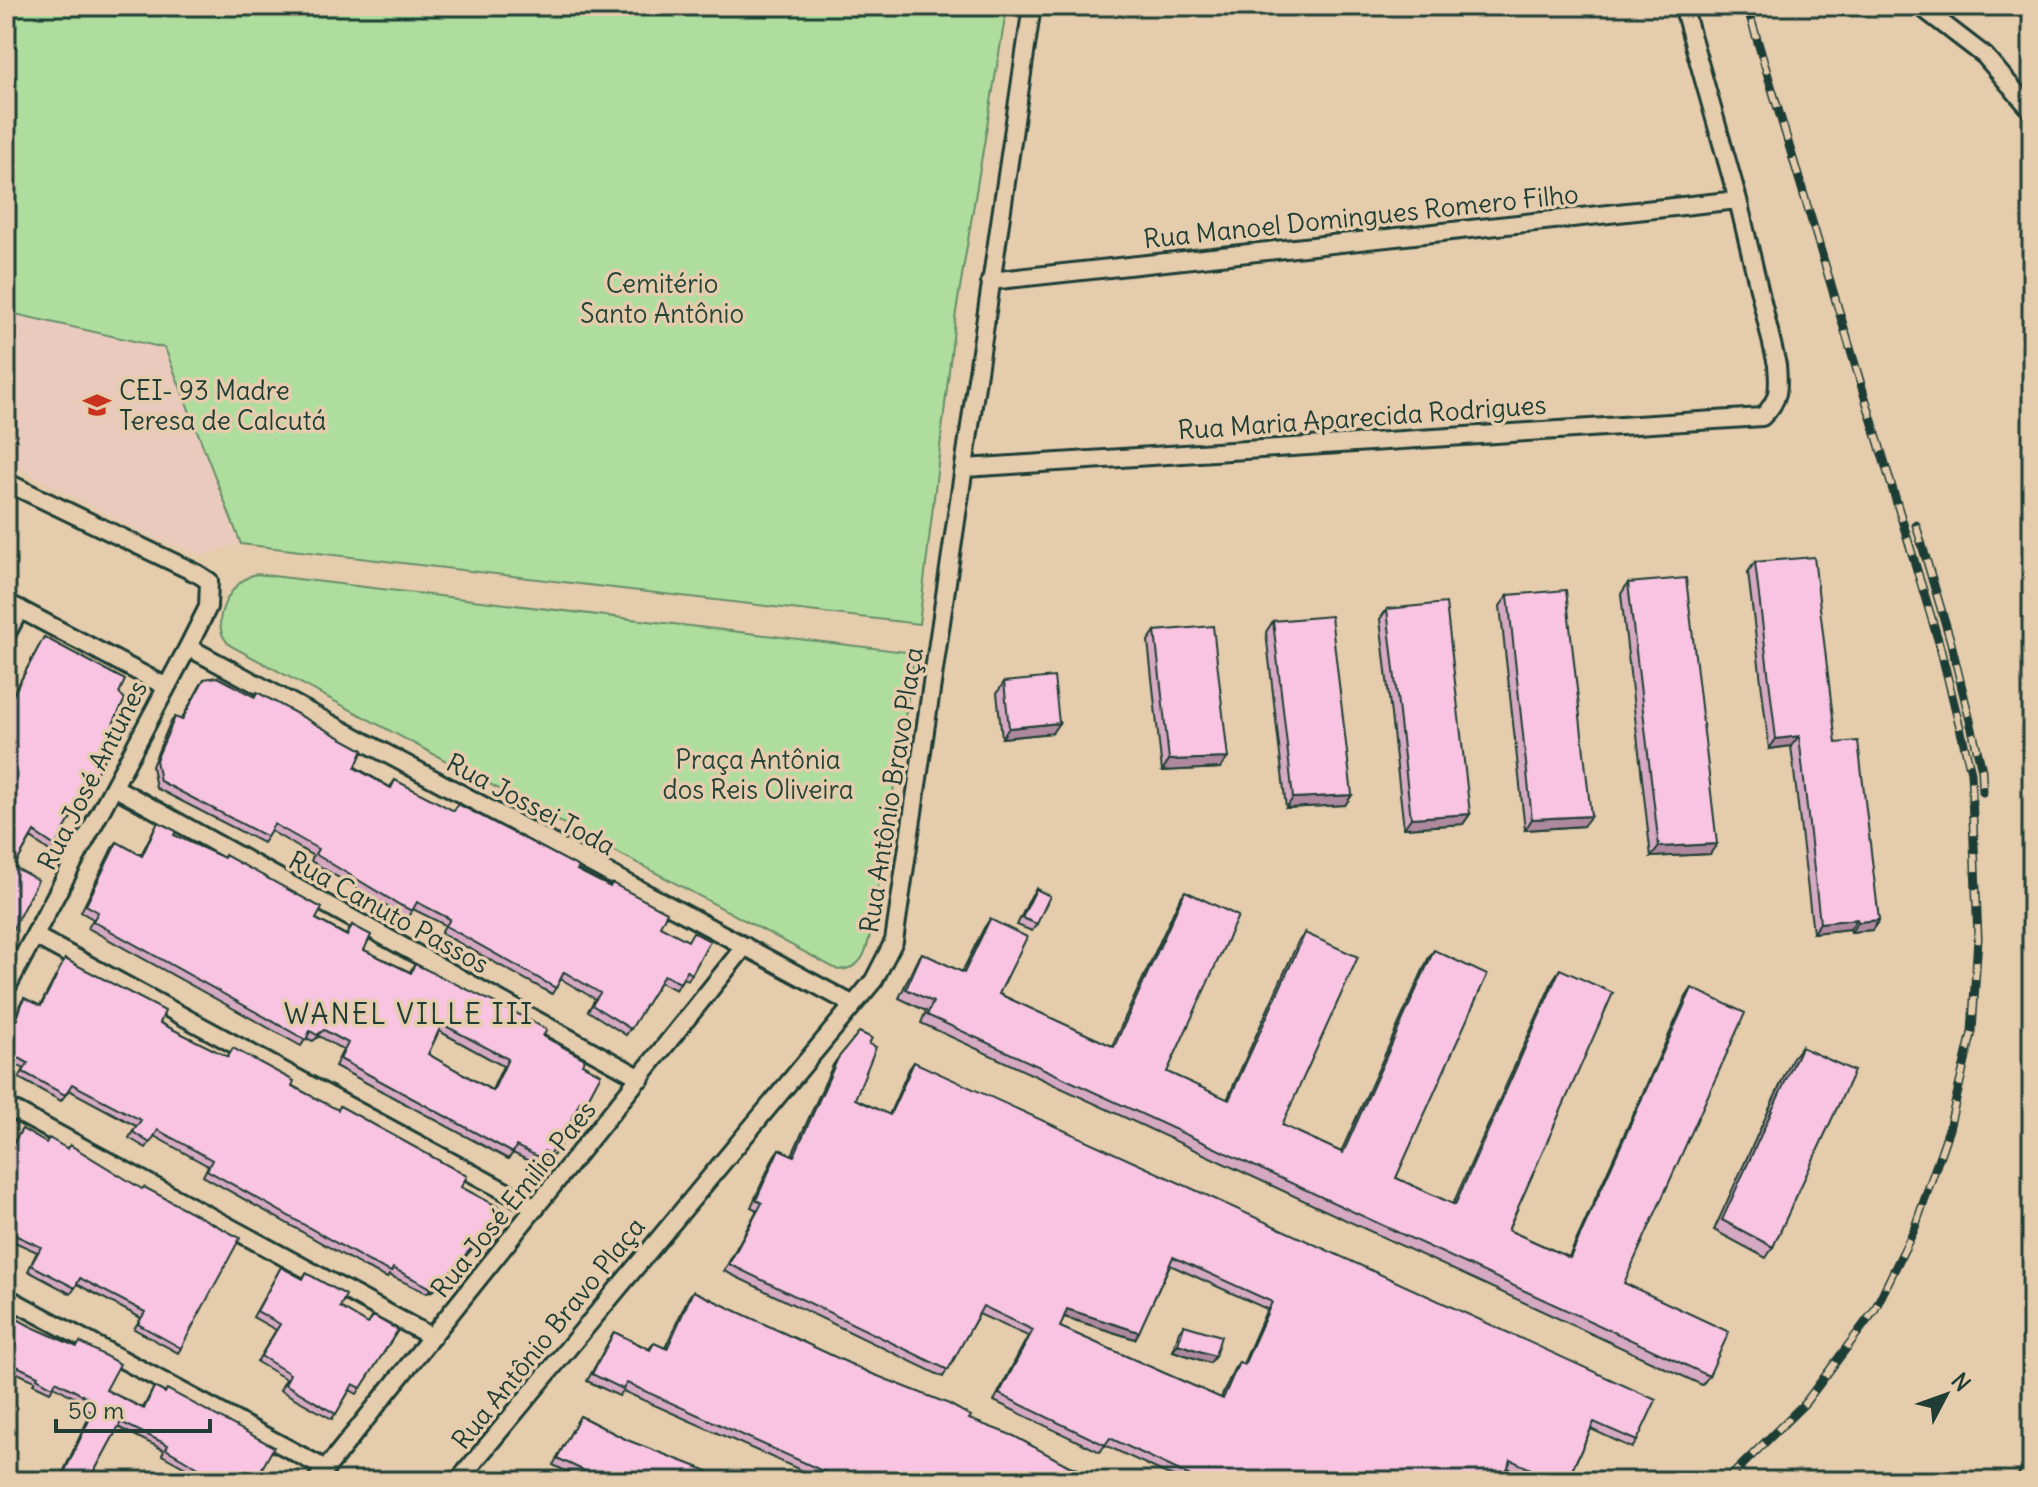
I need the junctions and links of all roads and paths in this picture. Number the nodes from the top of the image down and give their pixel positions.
1 (1032, 6) edge
2 (1683, 6) edge
3 (1920, 6) edge
4 (2032, 111) edge
5 (1738, 200) junction
6 (990, 281) junction
7 (965, 468) junction
8 (6, 482) edge
9 (13, 606) edge
10 (6, 635) edge
11 (188, 647) junction
12 (165, 686) junction
13 (114, 787) junction
14 (35, 936) junction
15 (745, 946) junction
16 (6, 989) edge
17 (852, 1004) junction
18 (641, 1078) junction
19 (6, 1106) edge
20 (536, 1208) junction
21 (6, 1297) edge
22 (432, 1337) junction
23 (2032, 1468) edge
24 (321, 1475) edge
25 (458, 1481) edge
26 (2026, 1481) edge

1 - 6 street, Rua Antônio Bravo Plaça
2 - 5 street
3 - 4 street
5 - 6 street, Rua Manoel Domingues Romero Filho
5 - 7 street, Rua Maria Aparecida Rodrigues
6 - 7 street, Rua Antônio Bravo Plaça
7 - 17 street, Rua Antônio Bravo Plaça
8 - 11 street, Rua José Antunes
9 - 10 street
9 - 12 street
11 - 12 street, Rua José Antunes
11 - 15 street, Rua Jossei Toda
12 - 13 street, Rua José Antunes
13 - 14 street, Rua José Antunes
13 - 18 street, Rua Canuto Passos
14 - 16 street, Rua José Antunes
14 - 20 street
15 - 17 street, Rua Jossei Toda
15 - 18 street, Rua José Emilio Paes
17 - 25 street, Rua Antônio Bravo Plaça
18 - 20 street, Rua José Emilio Paes
19 - 22 street
20 - 22 street, Rua José Emilio Paes
21 - 24 street
22 - 24 street, Rua José Emilio Paes
23 - 26 street

